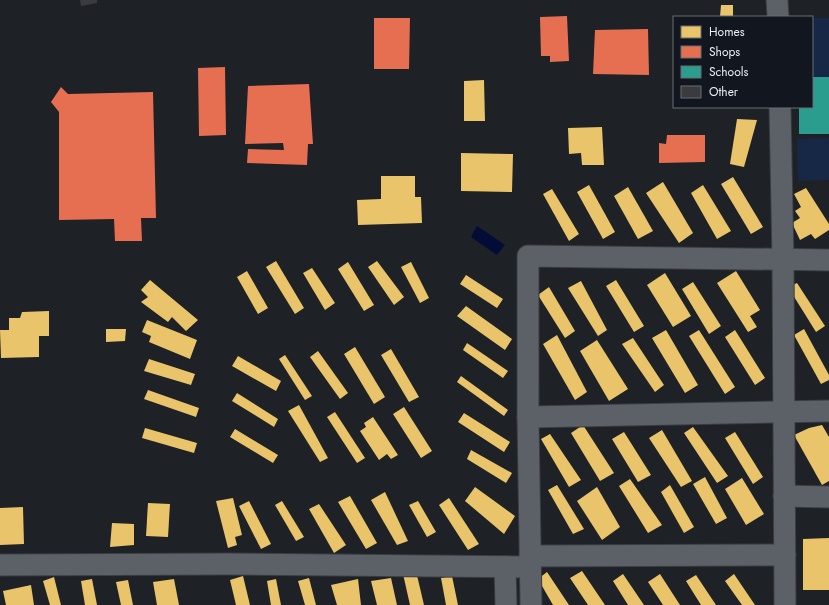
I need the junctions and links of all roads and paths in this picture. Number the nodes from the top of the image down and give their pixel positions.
1 (777, 0) edge
2 (778, 16) edge
3 (780, 108) edge
4 (783, 260) junction
5 (829, 260) edge
6 (829, 411) edge
7 (784, 412) junction
8 (528, 416) junction
9 (784, 496) junction
10 (829, 497) edge
11 (785, 555) junction
12 (530, 562) junction
13 (0, 565) edge
14 (505, 567) junction
15 (506, 605) edge
16 (531, 605) edge
17 (785, 605) edge

1 - 2 street
3 - 4 street
4 - 5 street
4 - 7 street
4 - 8 street
6 - 7 street
7 - 8 street
7 - 9 street
8 - 12 street
9 - 10 street
9 - 11 street
11 - 12 street
11 - 17 street
12 - 14 street
12 - 16 street
13 - 14 street
14 - 15 street

